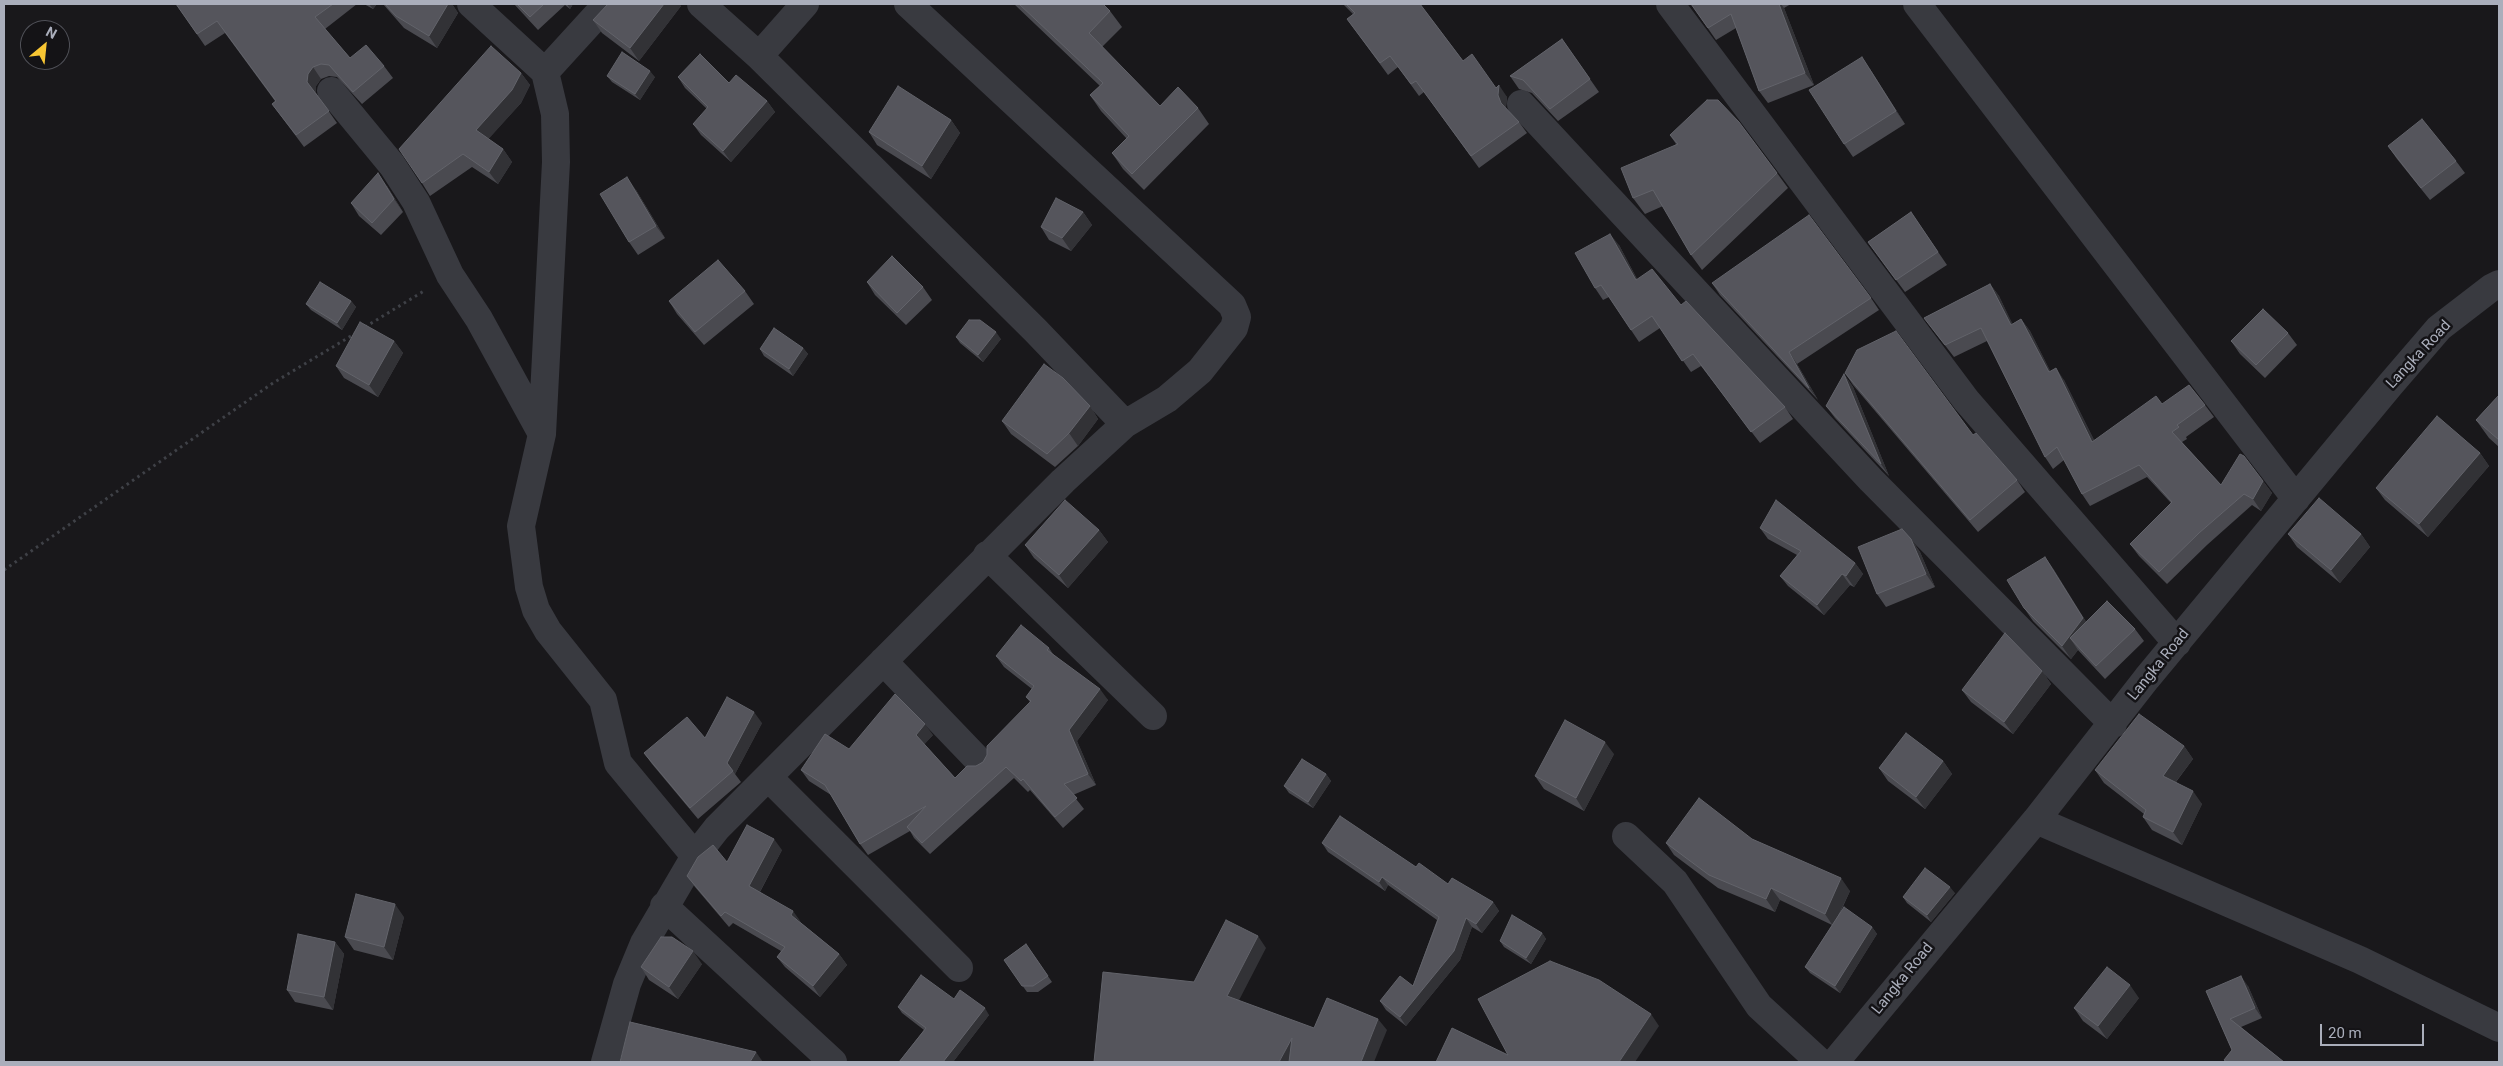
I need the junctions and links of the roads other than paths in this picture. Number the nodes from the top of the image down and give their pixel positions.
1 (471, 4) edge
2 (607, 4) edge
3 (701, 4) edge
4 (805, 4) edge
5 (908, 4) edge
6 (1670, 4) edge
7 (1917, 4) edge
8 (759, 56) junction
9 (545, 72) junction
10 (332, 91) dead end
11 (1521, 104) dead end
12 (2499, 284) edge
13 (1125, 424) junction
14 (542, 434) junction
15 (2296, 499) junction
16 (987, 555) junction
17 (2176, 642) junction
18 (883, 661) junction
19 (1153, 716) dead end
20 (2113, 724) junction
21 (980, 762) edge
22 (768, 777) junction
23 (2036, 820) junction
24 (1626, 836) dead end
25 (695, 856) junction
26 (664, 906) junction
27 (959, 968) dead end
28 (2499, 1028) edge
29 (605, 1062) edge
30 (833, 1062) edge
31 (1820, 1062) edge
32 (1836, 1062) edge

1 - 9 street
2 - 9 street
3 - 8 street
4 - 8 street
5 - 13 street
6 - 17 street
7 - 15 street
8 - 13 street
9 - 14 street
10 - 14 street
11 - 20 street
12 - 15 street, Langka Road
13 - 16 street
14 - 25 street
15 - 17 street, Langka Road
16 - 18 street
16 - 19 street
17 - 20 street, Langka Road
18 - 21 street
18 - 22 street
20 - 23 street, Langka Road
22 - 25 street
22 - 27 street
23 - 28 street
23 - 32 street, Langka Road
24 - 31 street
25 - 26 street
26 - 29 street
26 - 30 street

